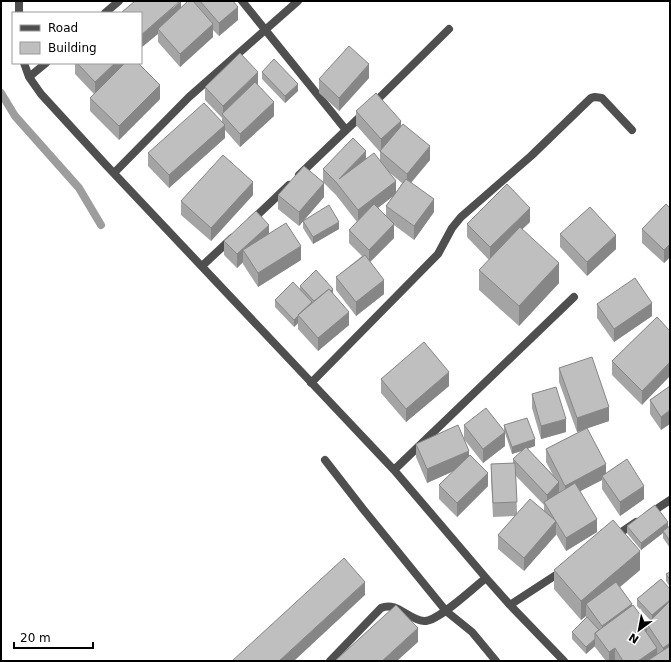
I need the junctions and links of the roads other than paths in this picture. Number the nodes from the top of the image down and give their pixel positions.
1 (18, 1) edge
2 (119, 1) edge
3 (242, 1) edge
4 (298, 1) edge
5 (19, 12) edge
6 (106, 12) edge
7 (266, 29) junction
8 (449, 29) dead end
9 (24, 64) edge
10 (45, 64) edge
11 (29, 77) junction
12 (346, 130) junction
13 (632, 130) dead end
14 (114, 173) junction
15 (202, 266) junction
16 (574, 297) dead end
17 (311, 383) junction
18 (325, 460) dead end
19 (394, 470) junction
20 (670, 500) edge
21 (608, 541) edge
22 (569, 566) edge
23 (486, 578) junction
24 (510, 605) junction
25 (446, 611) junction
26 (330, 661) edge
27 (496, 661) edge
28 (564, 661) edge

1 - 5 street
2 - 6 street
3 - 7 street
4 - 7 street
7 - 12 street
7 - 14 street
8 - 12 street
9 - 11 street
10 - 11 street
11 - 14 street
12 - 15 street
13 - 17 street
14 - 15 street
15 - 17 street
16 - 19 street
17 - 19 street
18 - 25 street
19 - 23 street
20 - 21 street
22 - 24 street
23 - 24 street
23 - 25 street
24 - 28 street
25 - 26 street
25 - 27 street

